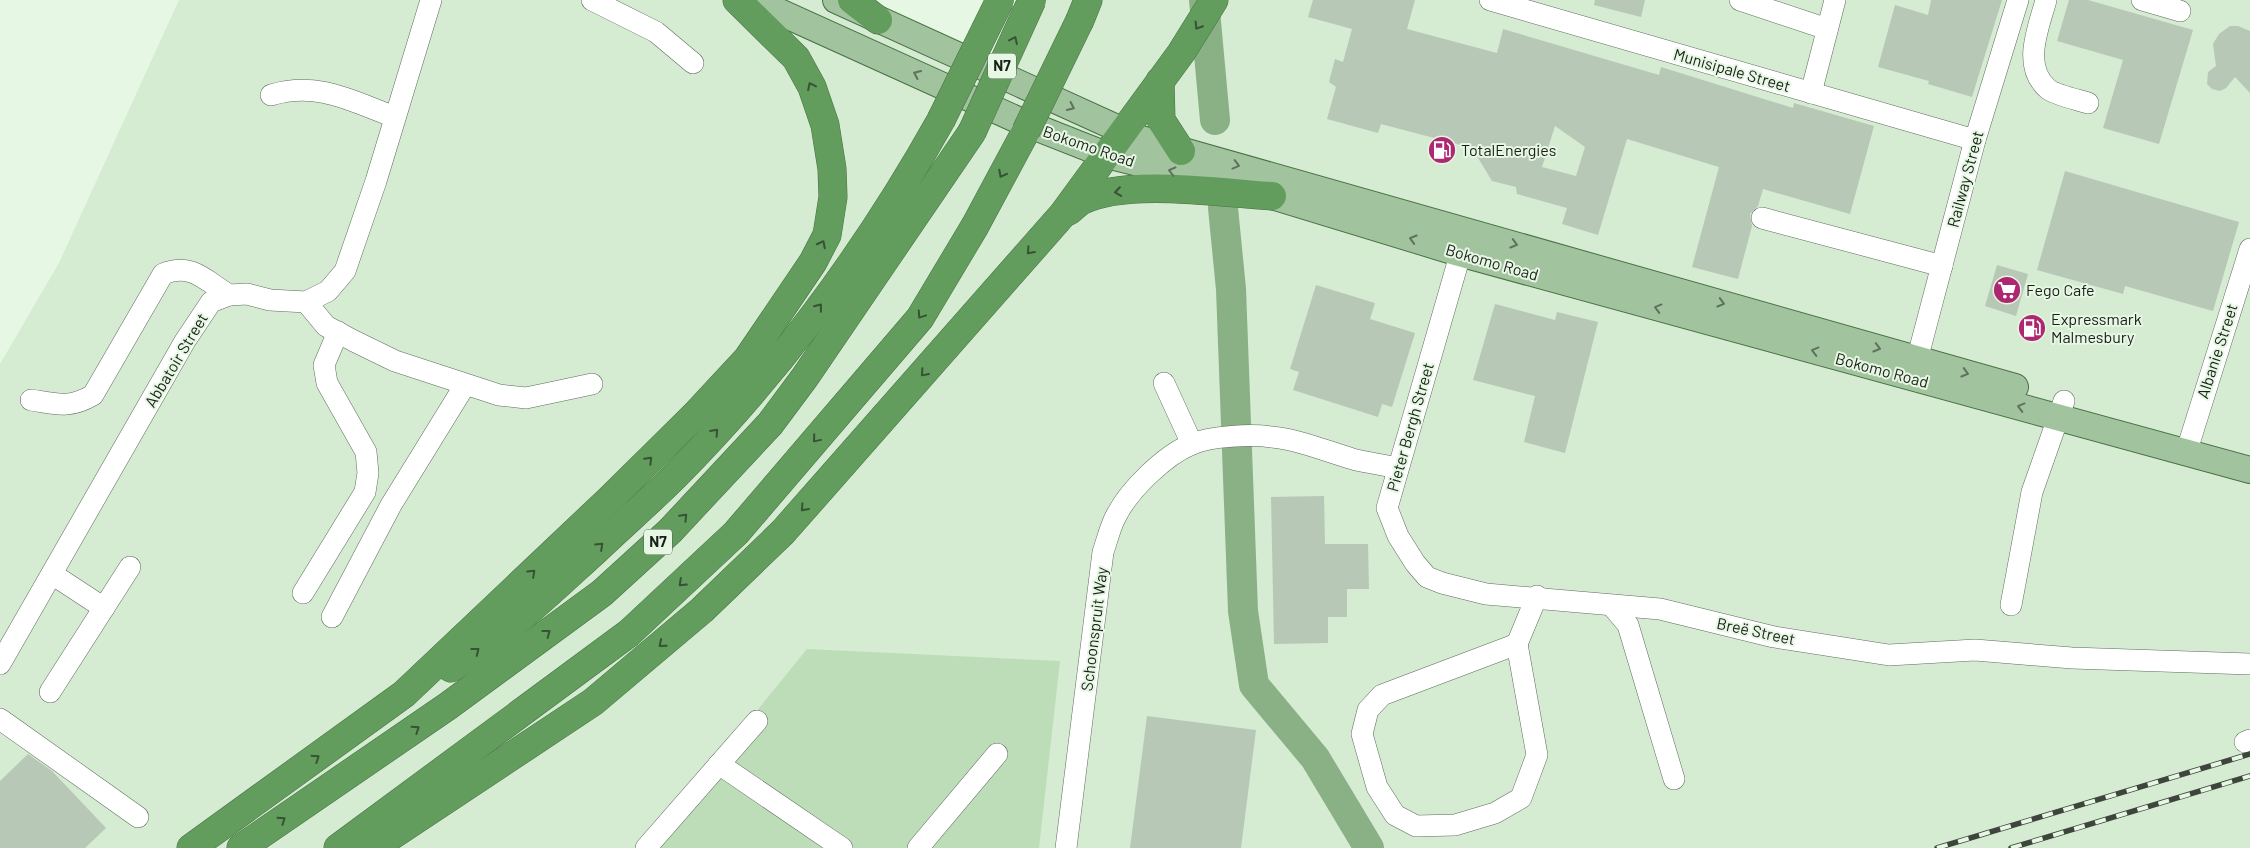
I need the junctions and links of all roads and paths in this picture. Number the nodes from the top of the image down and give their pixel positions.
1 (431, 0) edge
2 (592, 0) edge
3 (737, 0) edge
4 (753, 0) edge
5 (836, 0) edge
6 (852, 0) edge
7 (1000, 0) edge
8 (1032, 0) edge
9 (1214, 0) edge
10 (1490, 0) edge
11 (1740, 0) edge
12 (1835, 0) edge
13 (2018, 0) edge
14 (2046, 0) edge
15 (2142, 0) edge
16 (1084, 10) edge
17 (2180, 11) dead end
18 (878, 20) junction
19 (1827, 29) junction
20 (694, 64) dead end
21 (1160, 81) junction
22 (1811, 93) junction
23 (271, 94) dead end
24 (2088, 103) dead end
25 (395, 117) junction
26 (1123, 131) junction
27 (1975, 140) junction
28 (1182, 151) junction
29 (1106, 155) junction
30 (1272, 196) junction
31 (1063, 214) junction
32 (1762, 218) dead end
33 (1463, 242) junction
34 (2250, 250) edge
35 (1942, 266) junction
36 (229, 295) junction
37 (306, 302) junction
38 (338, 332) junction
39 (1915, 369) junction
40 (1164, 383) dead end
41 (592, 384) dead end
42 (465, 385) junction
43 (31, 400) dead end
44 (2061, 410) junction
45 (1192, 444) junction
46 (2188, 445) junction
47 (2250, 456) edge
48 (1398, 468) junction
49 (2250, 470) edge
50 (130, 566) dead end
51 (52, 574) junction
52 (1442, 583) joint
53 (303, 593) dead end
54 (1537, 596) junction
55 (2010, 605) dead end
56 (1612, 606) junction
57 (104, 608) junction
58 (332, 617) dead end
59 (1517, 644) junction
60 (0, 664) edge
61 (2250, 664) edge
62 (50, 692) dead end
63 (404, 694) junction
64 (0, 719) edge
65 (757, 721) dead end
66 (997, 754) dead end
67 (719, 764) junction
68 (1674, 779) dead end
69 (138, 817) dead end
70 (191, 848) edge
71 (241, 848) edge
72 (338, 848) edge
73 (373, 848) edge
74 (646, 848) edge
75 (842, 848) edge
76 (918, 848) edge
77 (1066, 848) edge

1 - 25 street
2 - 20 street
63 -> 3 highway
29 -> 4 main road, Bokomo Road
5 - 18 main road, Bokomo Road
6 - 18 highway
63 -> 7 highway, bridge
71 -> 8 highway, N7, bridge
9 -> 21 highway
10 - 22 street, Munisipale Street
11 - 19 street
12 - 19 street
13 - 27 street, Railway Street
14 - 24 street
15 - 17 street
16 -> 72 highway, bridge
18 -> 26 main road, Bokomo Road
19 - 22 street
21 - 26 highway
21 - 28 highway
22 - 27 street, Munisipale Street
23 - 25 street
25 - 37 street
26 - 28 main road, Bokomo Road
26 - 29 highway
27 - 35 street, Railway Street
28 -> 33 main road, Bokomo Road
30 -> 29 main road, Bokomo Road
29 - 31 highway
30 -> 31 highway
33 -> 30 main road, Bokomo Road
31 -> 73 highway
32 - 35 street
33 - 39 main road, Bokomo Road
33 - 48 street, Pieter Bergh Street
34 - 46 street, Albanie Street
35 - 39 street, Railway Street
36 - 37 street
36 - 43 street
36 - 51 street, Abbatoir Street
37 - 38 street
38 - 42 street
38 - 53 street
39 - 44 main road, Bokomo Road
40 - 45 street
41 - 42 street
42 - 58 street
44 - 46 main road, Bokomo Road
44 - 55 street
45 - 48 street, Schoonspruit Way
45 - 77 street, Schoonspruit Way
46 - 47 main road, Bokomo Road
46 - 49 main road, Bokomo Road
48 - 52 street, Pieter Bergh Street
50 - 57 street
51 - 57 street
51 - 60 street, Abbatoir Street
52 - 54 street, Breë Street
54 - 56 street, Breë Street
54 - 59 street
56 - 61 street, Breë Street
56 - 68 street
57 - 62 street
59 - 59 street
70 -> 63 highway
64 - 69 street
65 - 67 street
66 - 76 street
67 - 74 street
67 - 75 street

